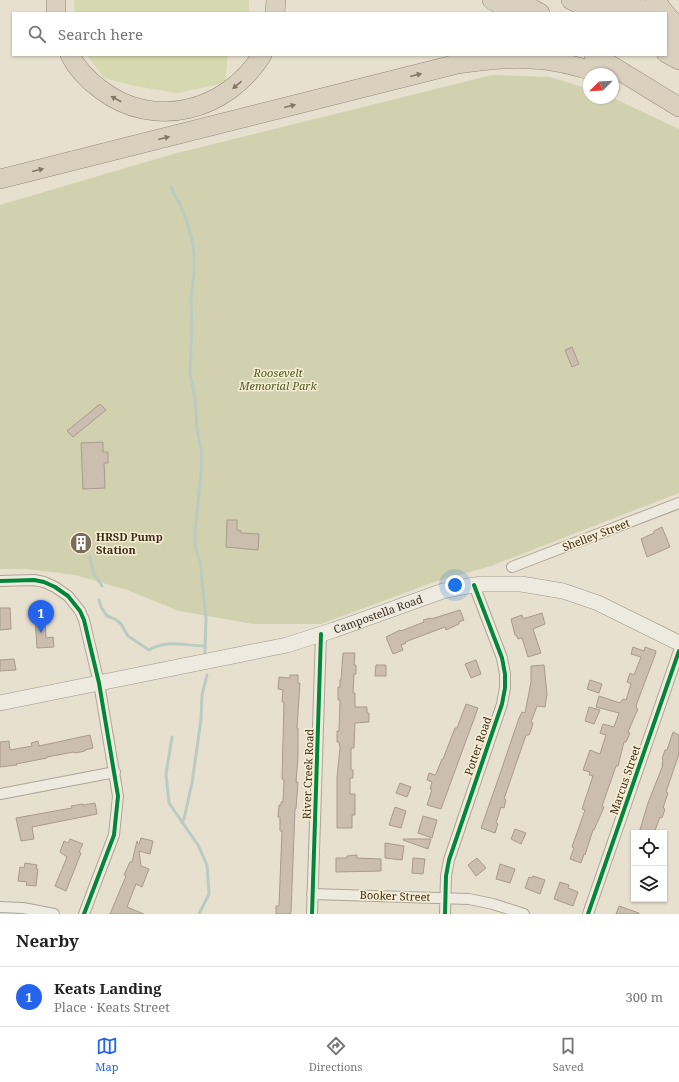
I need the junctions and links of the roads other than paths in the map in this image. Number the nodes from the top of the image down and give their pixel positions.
1 (56, 0) edge
2 (276, 0) edge
3 (492, 0) edge
4 (516, 0) edge
5 (571, 0) edge
6 (600, 0) edge
7 (629, 0) edge
8 (655, 0) edge
9 (56, 12) edge
10 (275, 12) edge
11 (515, 12) edge
12 (538, 12) edge
13 (596, 12) edge
14 (622, 12) edge
15 (645, 12) edge
16 (664, 12) edge
17 (667, 15) edge
18 (667, 29) edge
19 (679, 29) edge
20 (679, 38) edge
21 (667, 39) edge
22 (679, 46) edge
23 (667, 54) edge
24 (71, 56) edge
25 (261, 56) edge
26 (596, 56) edge
27 (619, 56) edge
28 (679, 60) edge
29 (583, 69) edge
30 (619, 82) edge
31 (679, 92) edge
32 (679, 107) edge
33 (679, 116) edge
34 (0, 179) edge
35 (678, 507) edge
36 (512, 567) dead end
37 (0, 581) edge
38 (474, 585) junction
39 (322, 634) junction
40 (679, 643) edge
41 (679, 651) edge
42 (99, 683) junction
43 (0, 702) edge
44 (115, 772) junction
45 (0, 794) edge
46 (312, 894) junction
47 (445, 898) junction
48 (0, 907) edge
49 (54, 914) edge
50 (84, 914) edge
51 (312, 914) edge
52 (445, 914) edge
53 (524, 914) edge
54 (588, 914) edge

1 - 9 highway
2 - 10 highway
3 - 11 highway
4 - 12 highway
5 - 13 highway
6 - 14 highway
7 - 15 highway
8 - 16 highway
17 - 19 highway
18 - 20 highway
21 - 22 highway
23 - 28 highway
25 -> 24 highway
26 - 32 highway
27 - 31 highway
34 -> 29 highway
30 - 33 highway
35 - 36 street, Shelley Street
37 - 42 street
38 - 39 main road, Campostella Road
38 - 40 main road, Campostella Road
38 - 47 street, Potter Road
39 - 42 main road, Campostella Road
39 - 46 street, River Creek Road
41 - 54 street, Marcus Street
42 - 43 main road, Campostella Road
42 - 44 street
44 - 45 street
44 - 50 street
46 - 47 street, Booker Street
46 - 51 street, River Creek Road
47 - 52 street, Potter Road
47 - 53 street, Booker Street
48 - 49 street

